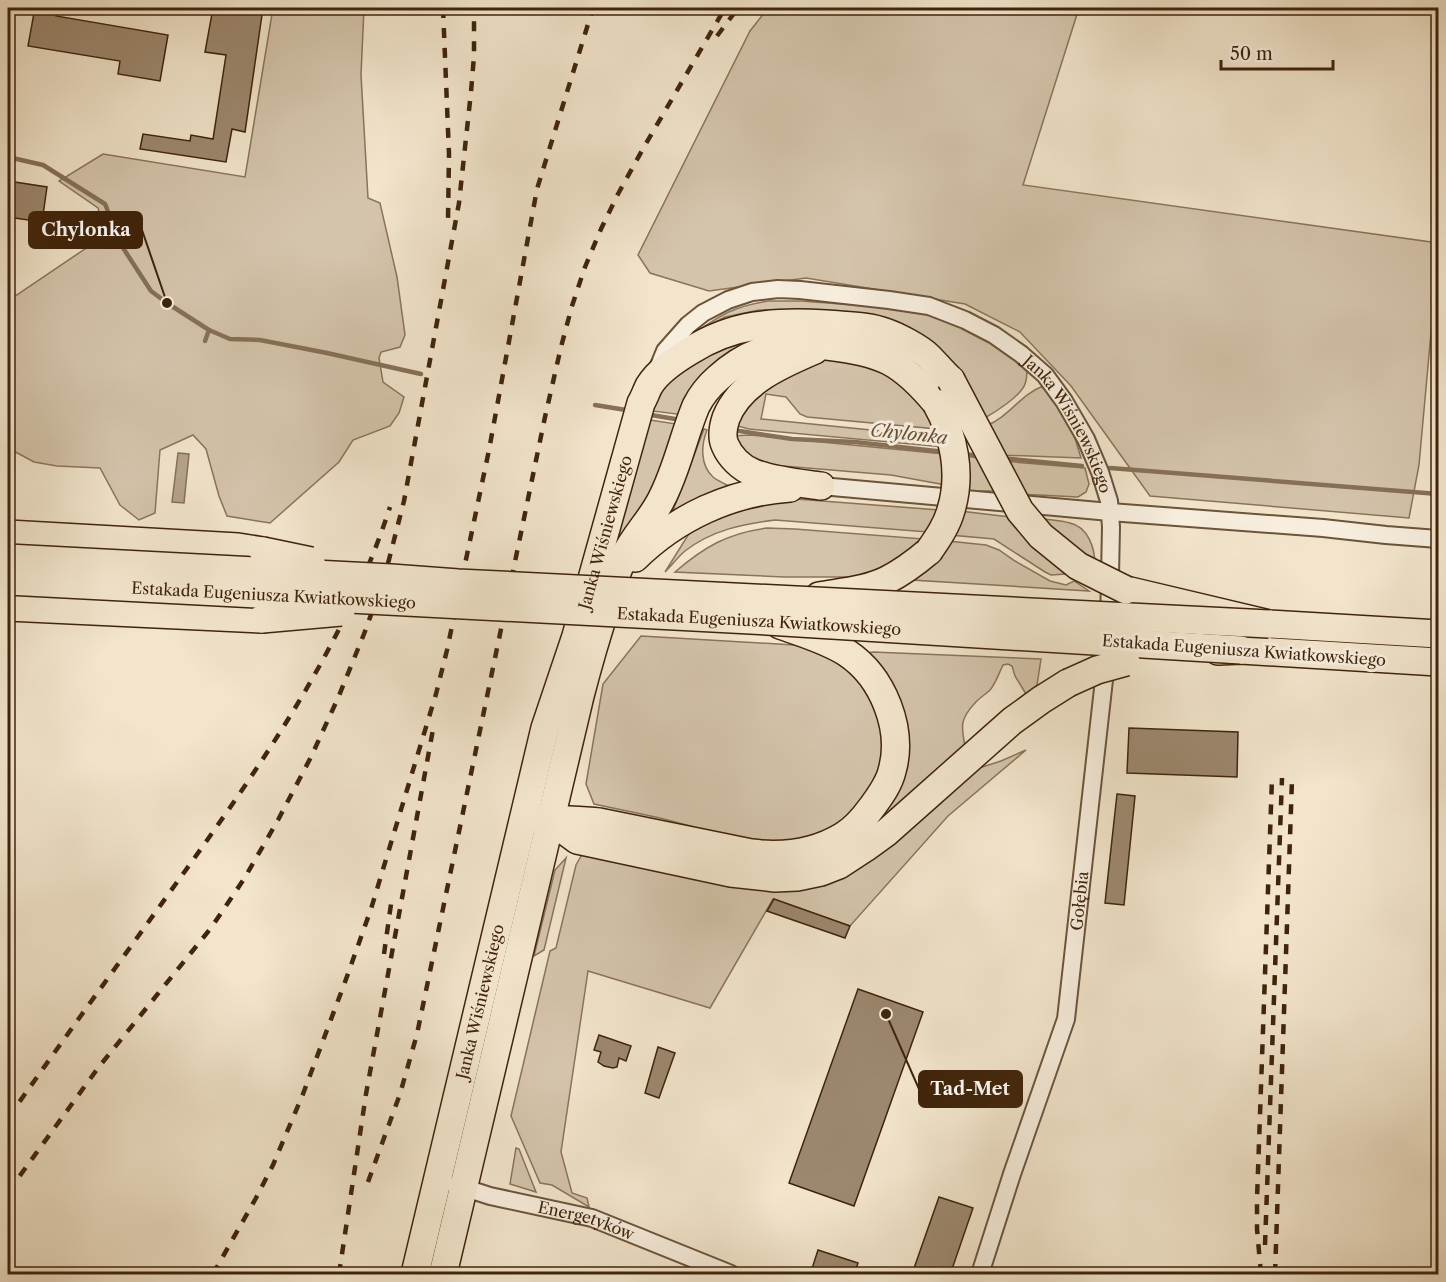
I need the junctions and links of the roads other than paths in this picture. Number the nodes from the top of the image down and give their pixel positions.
1 (827, 346) junction
2 (943, 392) junction
3 (646, 394) junction
4 (821, 486) junction
5 (1110, 512) junction
6 (8, 534) edge
7 (1438, 539) edge
8 (8, 558) edge
9 (392, 578) junction
10 (8, 581) edge
11 (612, 590) junction
12 (796, 600) junction
13 (441, 603) junction
14 (8, 607) edge
15 (767, 621) junction
16 (1269, 624) junction
17 (1438, 634) edge
18 (1242, 650) junction
19 (1438, 662) edge
20 (524, 815) junction
21 (550, 820) junction
22 (437, 1181) junction
23 (464, 1187) junction
24 (416, 1275) edge
25 (443, 1275) edge
26 (731, 1275) edge
27 (980, 1275) edge

1 - 2 highway, Janka Wiśniewskiego
1 - 4 highway
1 - 11 highway, Janka Wiśniewskiego
2 - 3 highway
2 - 12 highway, bridge
2 - 16 highway, bridge
3 - 5 street, Janka Wiśniewskiego
3 - 20 highway, Janka Wiśniewskiego
4 - 5 street, Janka Wiśniewskiego
4 - 11 highway
5 - 7 street, Janka Wiśniewskiego
5 - 27 street, Gołębia
6 - 9 highway, bridge
8 - 9 highway, Estakada Eugeniusza Kwiatkowskiego, bridge
9 - 12 highway, Estakada Eugeniusza Kwiatkowskiego, bridge
10 - 13 highway, Estakada Eugeniusza Kwiatkowskiego, bridge
11 - 21 highway, Janka Wiśniewskiego
12 - 16 highway, Estakada Eugeniusza Kwiatkowskiego, bridge
13 - 14 highway, bridge
13 - 15 highway, Estakada Eugeniusza Kwiatkowskiego, bridge
15 - 18 highway, Estakada Eugeniusza Kwiatkowskiego, bridge
15 - 21 highway, bridge
16 - 17 highway, Estakada Eugeniusza Kwiatkowskiego
18 - 19 highway, Estakada Eugeniusza Kwiatkowskiego
18 - 21 highway, bridge
20 - 21 highway
20 - 22 highway, Janka Wiśniewskiego
21 - 23 highway, Janka Wiśniewskiego
22 - 23 street, Energetyków
22 - 24 highway, Janka Wiśniewskiego
23 - 25 highway, Janka Wiśniewskiego
23 - 26 street, Energetyków

